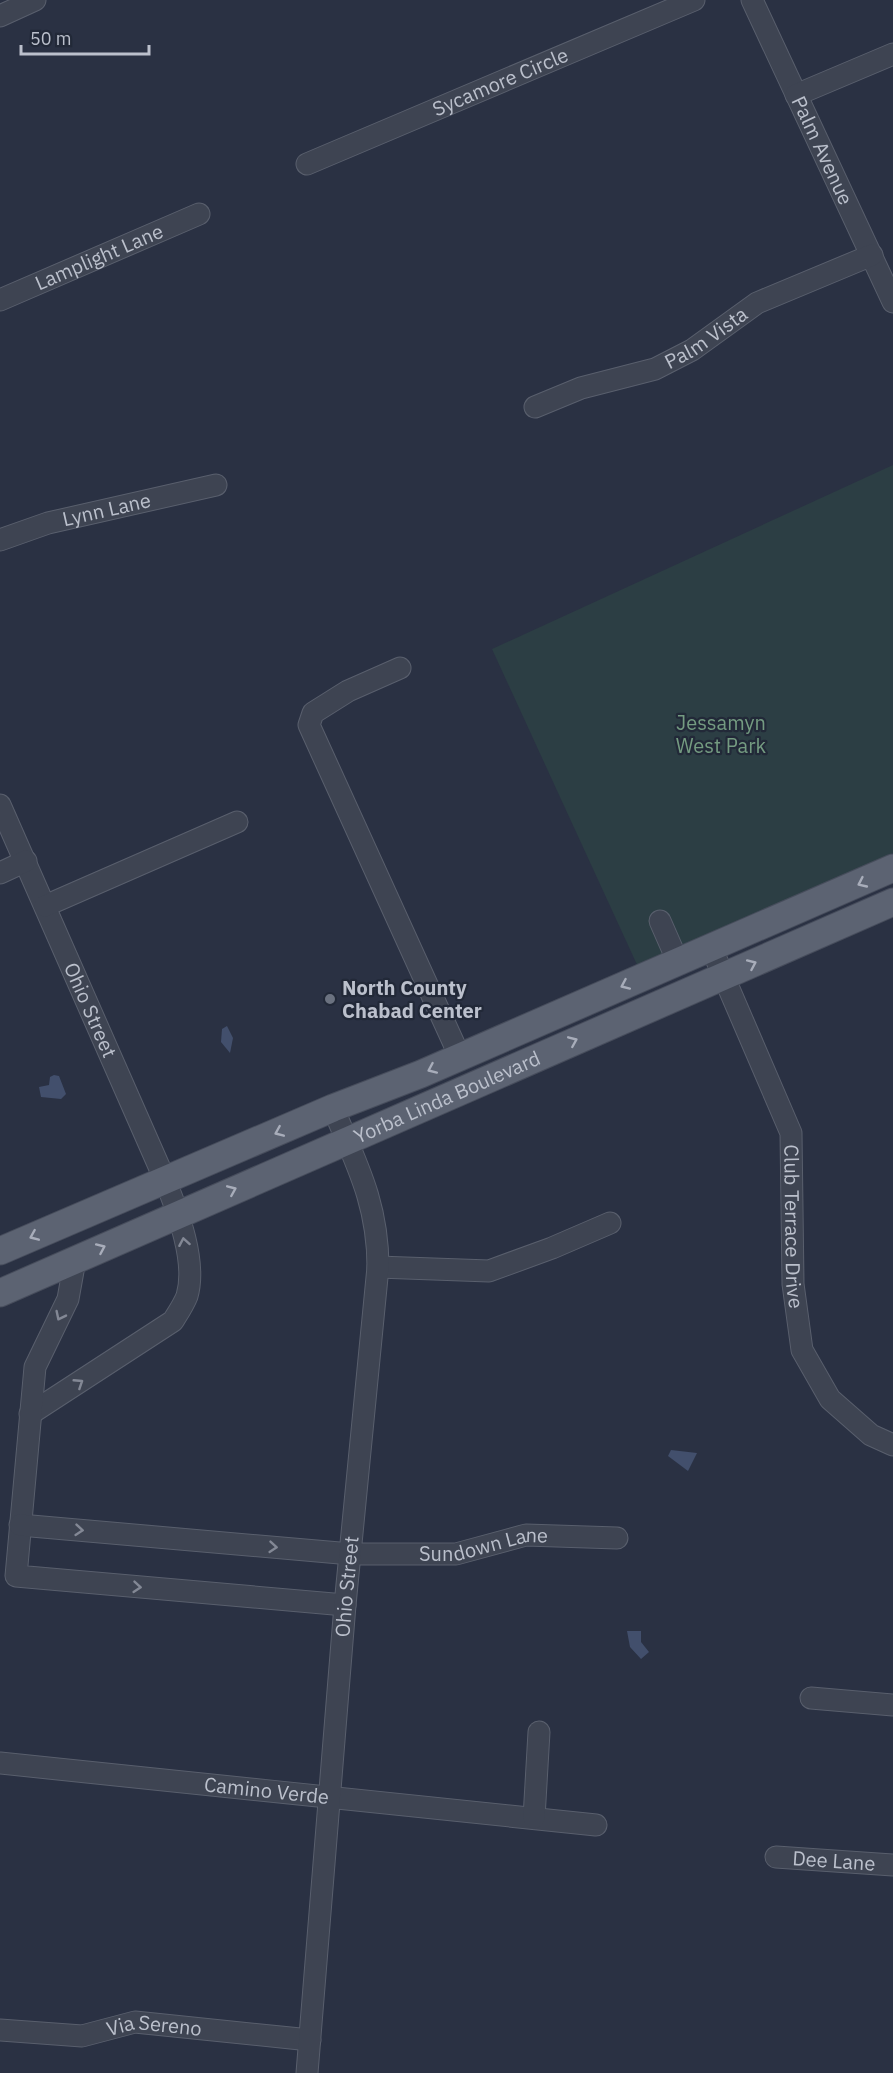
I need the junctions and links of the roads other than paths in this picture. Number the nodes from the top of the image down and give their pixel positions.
1 (35, 0) edge
2 (694, 0) edge
3 (752, 0) edge
4 (0, 16) edge
5 (893, 54) edge
6 (796, 95) junction
7 (307, 164) dead end
8 (199, 214) dead end
9 (872, 255) junction
10 (0, 300) edge
11 (893, 302) edge
12 (535, 407) dead end
13 (216, 485) dead end
14 (0, 540) edge
15 (400, 668) dead end
16 (0, 805) edge
17 (237, 822) dead end
18 (26, 861) junction
19 (893, 868) edge
20 (0, 873) edge
21 (893, 902) edge
22 (45, 906) junction
23 (660, 921) dead end
24 (711, 947) junction
25 (678, 962) junction
26 (724, 976) junction
27 (460, 1057) junction
28 (333, 1108) junction
29 (347, 1141) junction
30 (165, 1180) junction
31 (178, 1214) junction
32 (610, 1223) dead end
33 (0, 1251) edge
34 (75, 1260) junction
35 (378, 1268) junction
36 (0, 1293) edge
37 (30, 1414) junction
38 (893, 1444) edge
39 (20, 1524) junction
40 (617, 1538) dead end
41 (351, 1554) junction
42 (345, 1605) junction
43 (811, 1698) dead end
44 (893, 1705) edge
45 (539, 1732) dead end
46 (0, 1763) edge
47 (331, 1796) junction
48 (534, 1818) junction
49 (596, 1825) dead end
50 (776, 1857) dead end
51 (893, 1865) edge
52 (0, 2030) edge
53 (310, 2040) junction
54 (307, 2073) edge

1 - 4 street
2 - 7 street, Sycamore Circle
3 - 6 street, Palm Avenue
5 - 6 street
6 - 9 street, Palm Avenue
8 - 10 street, Lamplight Lane
9 - 11 street, Palm Avenue
9 - 12 street, Palm Vista
13 - 14 street, Lynn Lane
15 - 27 street
16 - 18 street, Ohio Street
17 - 22 street
18 - 20 street
18 - 22 street, Ohio Street
19 -> 24 main road, Yorba Linda Boulevard
26 -> 21 main road, Yorba Linda Boulevard
22 - 30 street, Ohio Street
23 - 25 street
24 - 25 main road, Yorba Linda Boulevard
24 - 26 street, Club Terrace Drive
25 -> 27 main road, Yorba Linda Boulevard
29 -> 26 main road, Yorba Linda Boulevard
26 - 38 street, Club Terrace Drive
27 -> 28 main road, Yorba Linda Boulevard
28 - 29 street, Ohio Street
28 -> 30 main road, Yorba Linda Boulevard
31 -> 29 main road, Yorba Linda Boulevard
29 - 35 street, Ohio Street
30 - 31 street, Ohio Street
30 -> 33 main road, Yorba Linda Boulevard
34 -> 31 main road, Yorba Linda Boulevard
37 -> 31 street, Ohio Street
32 - 35 street
34 - 36 main road, Yorba Linda Boulevard
34 -> 37 street
35 - 41 street, Ohio Street
37 - 39 street
39 -> 41 street, Sundown Lane
39 -> 42 street
40 - 41 street, Sundown Lane
41 - 42 street, Ohio Street
42 - 47 street, Ohio Street
43 - 44 street
45 - 48 street
46 - 47 street, Camino Verde
47 - 48 street, Camino Verde
47 - 53 street, Ohio Street
48 - 49 street, Camino Verde
50 - 51 street, Dee Lane
52 - 53 street, Via Sereno
53 - 54 street, Ohio Street

